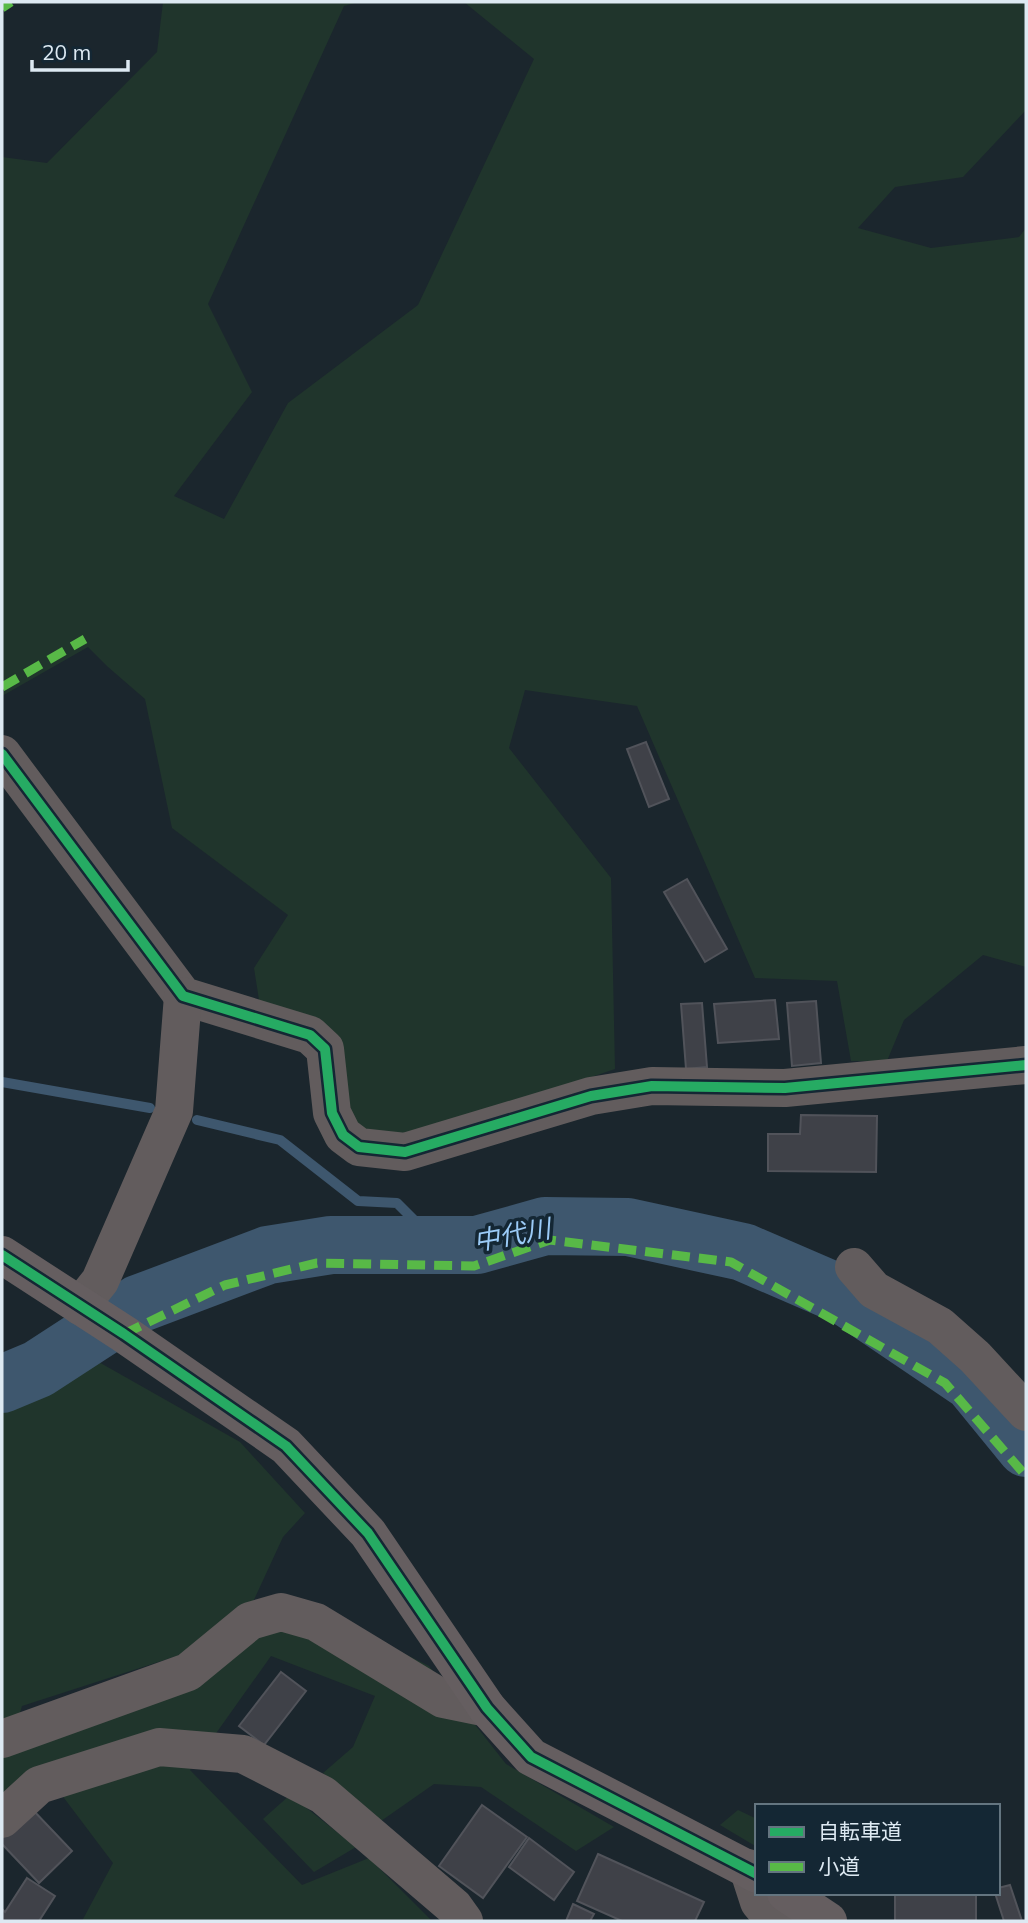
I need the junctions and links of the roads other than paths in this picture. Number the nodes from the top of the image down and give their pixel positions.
1 (2, 754) edge
2 (183, 996) junction
3 (1026, 1065) edge
4 (2, 1255) edge
5 (854, 1268) dead end
6 (80, 1306) junction
7 (1026, 1412) edge
8 (487, 1708) junction
9 (2, 1739) edge
10 (2, 1819) edge
11 (752, 1871) edge
12 (757, 1895) edge
13 (789, 1895) edge
14 (464, 1921) edge
15 (775, 1921) edge
16 (828, 1921) edge

1 - 2 street
2 - 3 street
2 - 6 street
4 - 6 street
5 - 7 street
6 - 8 street
8 - 9 street
8 - 11 street
10 - 14 street
12 - 15 street
13 - 16 street

